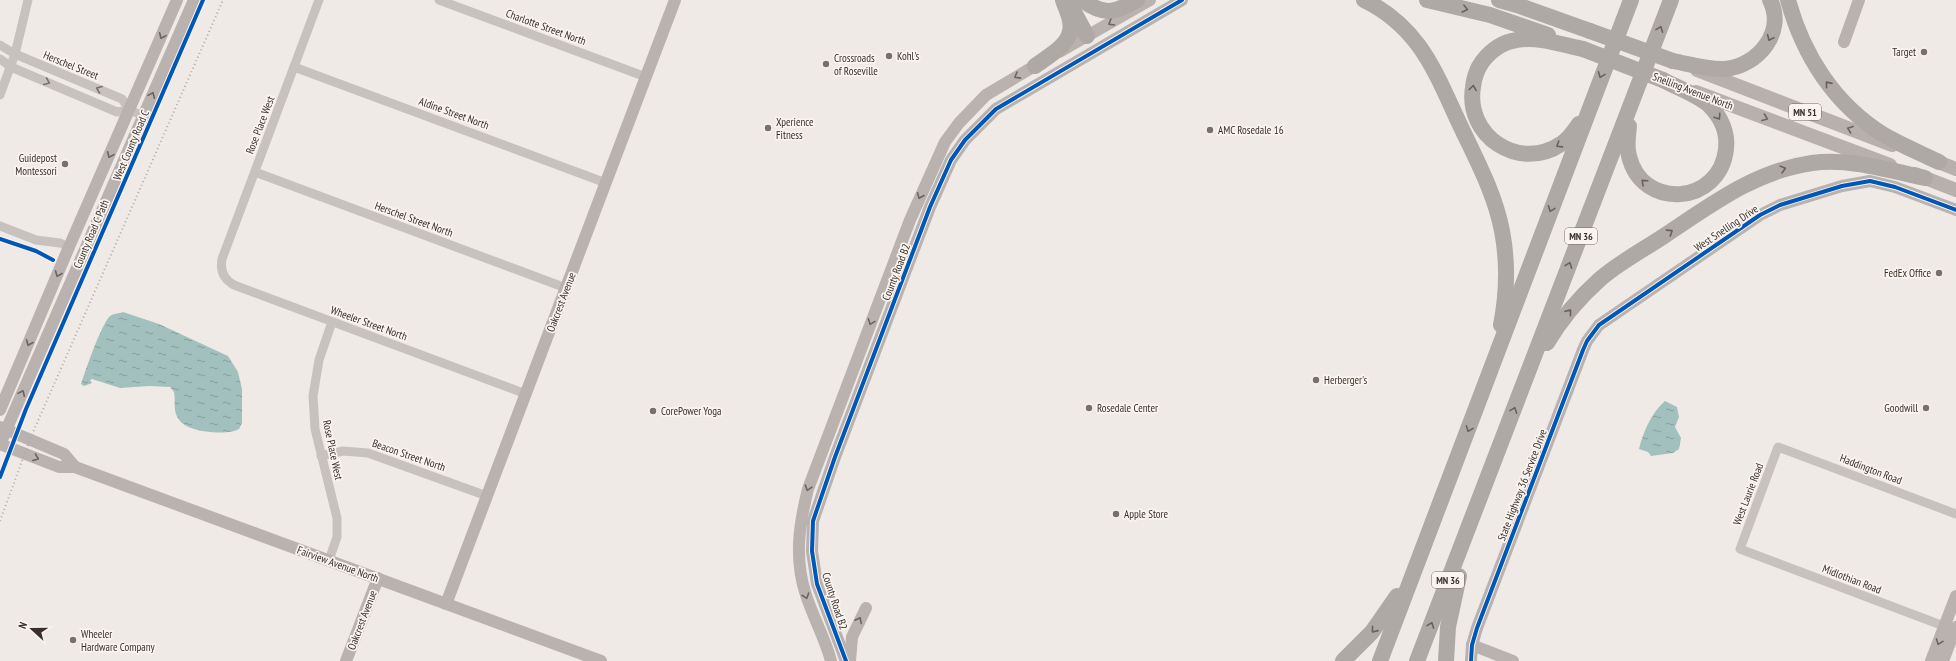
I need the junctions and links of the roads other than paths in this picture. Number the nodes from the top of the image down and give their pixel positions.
1 (28, 0) edge
2 (177, 0) edge
3 (194, 0) edge
4 (319, 0) edge
5 (439, 0) edge
6 (675, 0) edge
7 (1063, 0) edge
8 (1068, 0) edge
9 (1081, 0) edge
10 (1137, 0) edge
11 (1150, 0) edge
12 (1182, 0) edge
13 (1364, 0) edge
14 (1428, 0) edge
15 (1499, 0) edge
16 (1539, 0) edge
17 (1631, 0) edge
18 (1770, 0) edge
19 (1788, 0) edge
20 (1859, 0) edge
21 (1671, 2) edge
22 (1590, 31) junction
23 (1092, 34) junction
24 (1844, 42) dead end
25 (0, 45) edge
26 (1100, 49) junction
27 (1583, 49) junction
28 (15, 54) junction
29 (0, 59) edge
30 (1673, 61) junction
31 (294, 66) junction
32 (1035, 66) junction
33 (11, 67) junction
34 (646, 77) junction
35 (1663, 80) junction
36 (1636, 92) junction
37 (0, 94) edge
38 (130, 110) junction
39 (143, 116) junction
40 (1585, 117) junction
41 (1939, 162) junction
42 (1956, 169) edge
43 (255, 172) junction
44 (1925, 178) junction
45 (606, 183) junction
46 (1956, 190) edge
47 (1956, 210) edge
48 (910, 220) junction
49 (923, 225) junction
50 (0, 226) edge
51 (69, 247) junction
52 (222, 259) joint
53 (566, 288) junction
54 (332, 322) junction
55 (1592, 332) joint
56 (1525, 380) junction
57 (1483, 392) junction
58 (526, 394) junction
59 (0, 410) edge
60 (3, 428) edge
61 (0, 444) edge
62 (1778, 447) joint
63 (321, 456) junction
64 (75, 467) junction
65 (487, 496) junction
66 (1480, 498) junction
67 (1956, 514) edge
68 (1433, 522) junction
69 (1740, 549) joint
70 (329, 560) junction
71 (378, 578) junction
72 (1956, 596) edge
73 (446, 604) junction
74 (866, 608) dead end
75 (1953, 629) edge
76 (1472, 646) junction
77 (346, 661) edge
78 (601, 661) edge
79 (831, 661) edge
80 (846, 661) edge
81 (850, 661) edge
82 (1344, 661) edge
83 (1380, 661) edge
84 (1417, 661) edge
85 (1446, 661) edge
86 (1472, 661) edge
87 (1513, 661) edge
88 (1931, 661) edge
89 (1943, 661) edge

1 - 28 street
2 -> 38 street, West County Road C
39 -> 3 street, West County Road C
4 - 31 street, Rose Place West
5 - 34 street, Charlotte Street North
6 - 34 street, Oakcrest Avenue
7 - 32 highway
8 - 23 highway
9 - 10 highway
9 - 23 highway
11 -> 23 street, County Road B2
12 - 26 street, County Road B2
13 - 57 highway
14 -> 27 highway, Snelling Avenue North / MN 51
15 - 22 highway, Snelling Avenue North / MN 51
16 - 22 highway
17 -> 40 highway
18 -> 30 highway
41 -> 19 highway
20 - 24 street
36 -> 21 highway, MN 36
22 - 30 highway, Snelling Avenue North / MN 51, bridge
23 - 26 street
23 - 32 street, County Road B2
25 - 28 street, Herschel Street
26 - 49 street, County Road B2
27 - 35 highway, Snelling Avenue North / MN 51, bridge
40 -> 27 highway
28 - 33 street
38 -> 28 street, Herschel Street
29 - 33 street, Herschel Street
41 -> 30 main road, Snelling Avenue North / MN 51
31 - 43 street, Rose Place West
31 - 45 street, Aldine Street North
32 -> 48 street, County Road B2
33 - 37 street
33 -> 38 street, Herschel Street
34 - 45 street, Oakcrest Avenue
35 -> 36 highway
35 -> 44 main road, Snelling Avenue North / MN 51
56 -> 36 highway, MN 36
38 - 39 street, Herschel Street
38 -> 51 street, West County Road C
60 -> 39 street, West County Road C
40 -> 57 highway
41 - 42 main road, Snelling Avenue North / MN 51
43 - 52 street, Rose Place West
43 - 53 street, Herschel Street North
44 - 46 main road, Snelling Avenue North / MN 51
56 -> 44 highway
45 - 53 street, Oakcrest Avenue
47 - 55 street, West Snelling Drive
48 - 49 street
48 -> 79 street, County Road B2
49 - 80 street, County Road B2
50 - 51 street
51 -> 59 street, West County Road C
52 - 54 street, Wheeler Street North
53 - 58 street, Oakcrest Avenue
54 - 58 street, Wheeler Street North
54 - 63 street, Rose Place West
55 - 76 street, State Highway 36 Service Drive
66 -> 56 highway, MN 36
57 -> 68 highway
58 - 65 street, Oakcrest Avenue
60 - 61 street, West County Road C
60 - 64 street, Fairview Avenue North
61 -> 64 street, Fairview Avenue North
62 - 67 street, Haddington Road
62 - 69 street, West Laurie Road
63 - 65 street, Beacon Street North
63 - 70 street, Rose Place West
64 - 70 street, Fairview Avenue North
65 - 73 street, Oakcrest Avenue
84 -> 66 highway, MN 36
66 - 85 highway
68 -> 82 highway
68 - 83 highway
69 - 75 street, Midlothian Road
70 - 71 street, Fairview Avenue North
71 - 73 street, Fairview Avenue North
71 - 77 street, Oakcrest Avenue
72 - 75 street
73 - 78 street, Fairview Avenue North
81 -> 74 street
75 -> 88 street
75 - 89 street
76 - 86 street, State Highway 36 Service Drive
76 - 87 street

